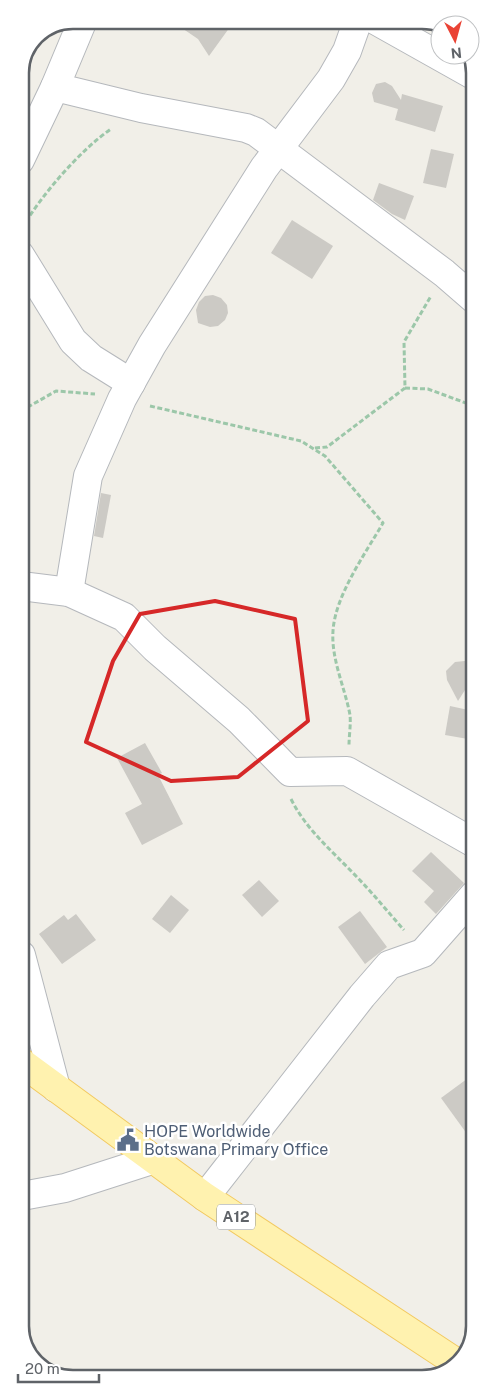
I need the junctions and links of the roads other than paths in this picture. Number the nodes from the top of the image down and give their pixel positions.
1 (79, 29) edge
2 (355, 29) edge
3 (391, 29) edge
4 (466, 72) edge
5 (55, 88) junction
6 (29, 141) edge
7 (278, 149) junction
8 (29, 270) edge
9 (466, 292) edge
10 (126, 391) junction
11 (29, 587) edge
12 (69, 592) junction
13 (466, 838) edge
14 (466, 904) edge
15 (29, 985) edge
16 (29, 1068) edge
17 (56, 1088) junction
18 (155, 1158) junction
19 (29, 1195) edge
20 (205, 1197) junction
21 (450, 1360) edge

1 - 5 street
2 - 7 street
3 - 4 street
5 - 6 street
5 - 7 street
7 - 9 street
7 - 10 street
8 - 10 street
10 - 12 street
11 - 12 street
12 - 13 street
14 - 20 street
15 - 17 street
16 - 17 main road, A12
17 - 18 main road, A12
18 - 19 street
18 - 20 main road, A12
20 - 21 main road, A12

